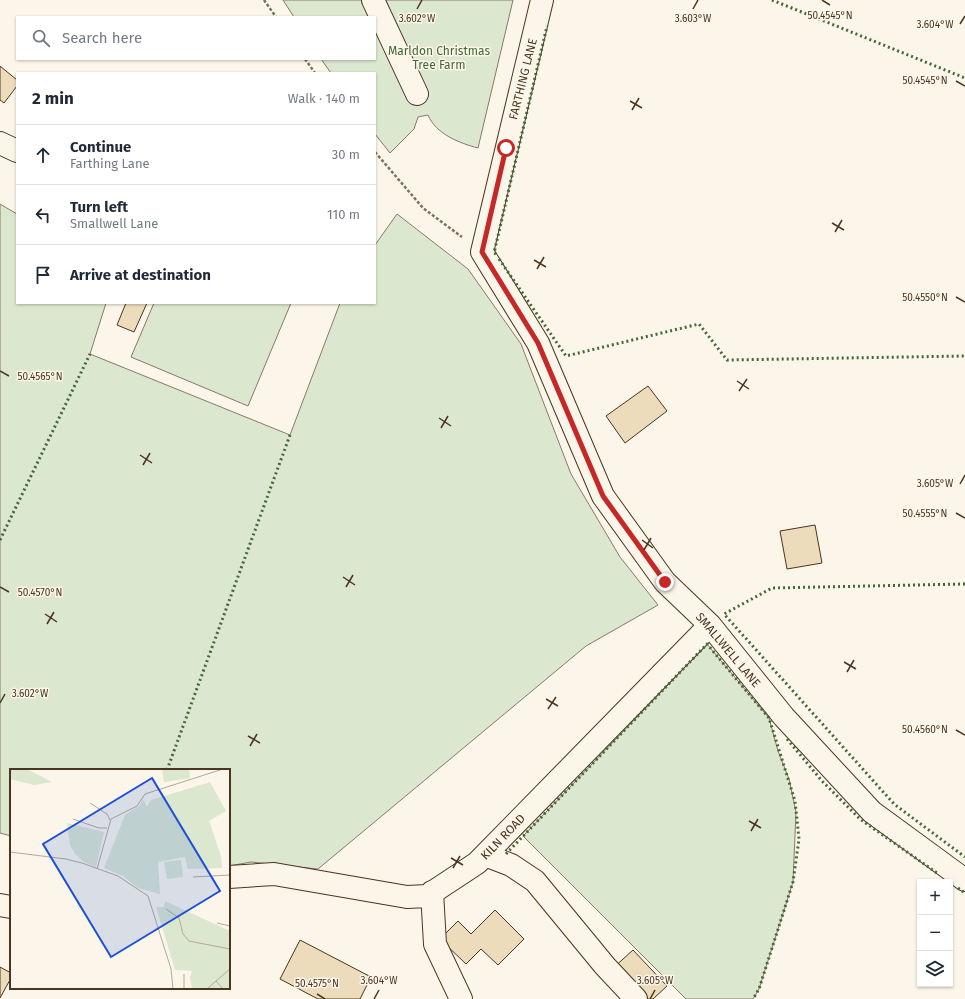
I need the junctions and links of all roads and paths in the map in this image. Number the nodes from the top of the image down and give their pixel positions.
1 (264, 0) edge
2 (373, 0) edge
3 (542, 0) edge
4 (275, 16) edge
5 (306, 60) edge
6 (314, 72) edge
7 (417, 94) dead end
8 (0, 143) edge
9 (16, 151) edge
10 (376, 153) edge
11 (482, 252) junction
12 (710, 625) junction
13 (485, 855) junction
14 (230, 877) edge
15 (965, 880) edge
16 (432, 892) junction
17 (0, 905) edge
18 (10, 907) edge
19 (461, 999) edge
20 (636, 999) edge

1 - 4 path
2 - 7 street
3 - 11 street, FARTHING LANE
5 - 6 path
8 - 9 street
10 - 11 path
11 - 12 street, SMALLWELL LANE
12 - 13 street, KILN ROAD
12 - 15 street, SMALLWELL LANE
13 - 16 street, KILN ROAD
13 - 20 street
14 - 16 street, KILN ROAD
16 - 19 street
17 - 18 street

